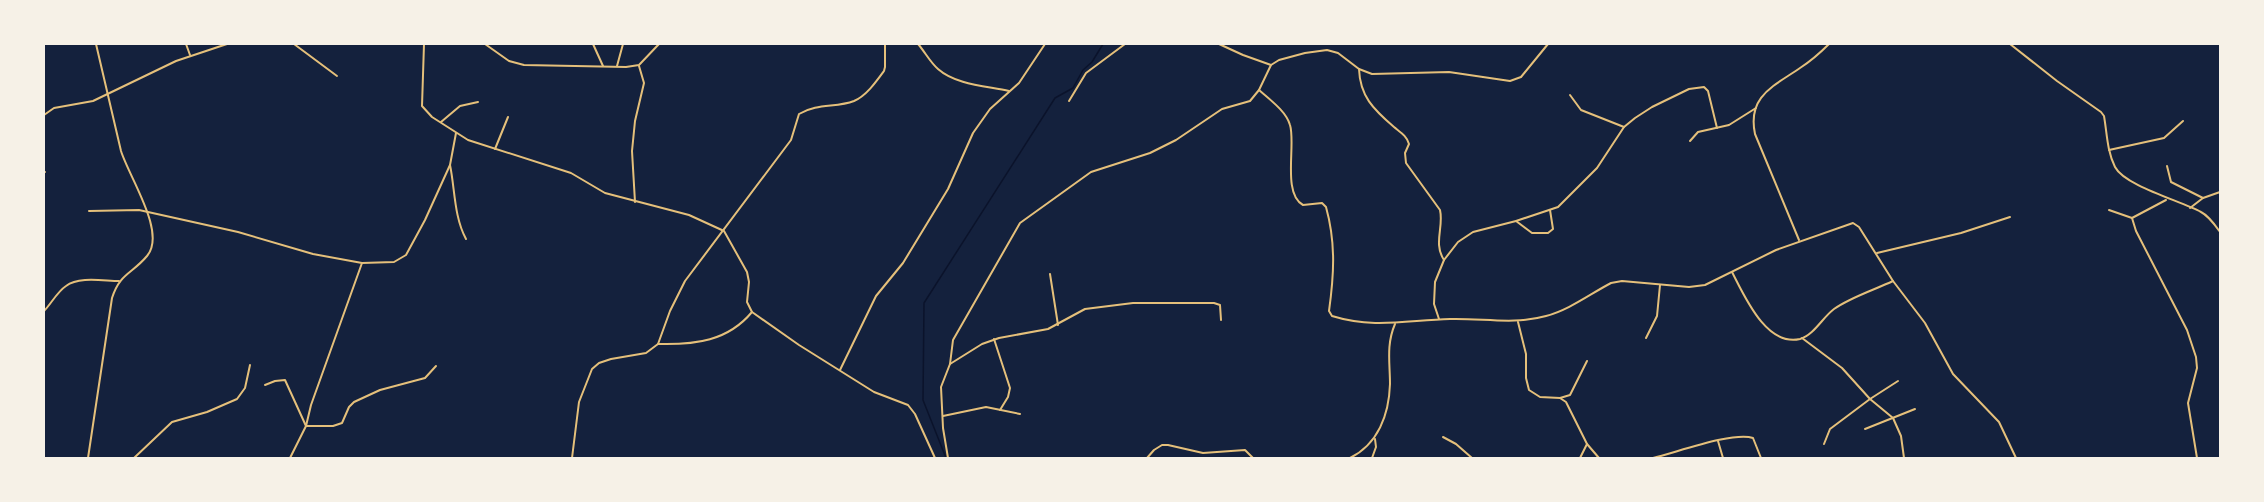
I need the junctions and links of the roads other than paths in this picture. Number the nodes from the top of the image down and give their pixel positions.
1 (96, 44) edge
2 (186, 44) edge
3 (228, 44) edge
4 (294, 44) edge
5 (424, 44) edge
6 (485, 44) edge
7 (593, 44) edge
8 (623, 44) edge
9 (659, 44) edge
10 (885, 44) edge
11 (918, 44) edge
12 (1045, 44) edge
13 (1125, 44) edge
14 (1219, 44) edge
15 (1548, 44) edge
16 (1829, 44) edge
17 (2010, 44) edge
18 (190, 56) junction
19 (639, 65) junction
20 (1271, 65) junction
21 (603, 66) junction
22 (617, 66) junction
23 (1359, 69) junction
24 (338, 76) dead end
25 (1259, 90) junction
26 (1011, 91) junction
27 (108, 94) junction
28 (1570, 95) dead end
29 (1069, 101) dead end
30 (478, 102) dead end
31 (1756, 108) junction
32 (44, 115) edge
33 (508, 117) dead end
34 (2183, 121) dead end
35 (441, 122) junction
36 (1624, 127) junction
37 (1717, 128) junction
38 (456, 132) junction
39 (1690, 141) dead end
40 (495, 149) junction
41 (2109, 150) junction
42 (450, 165) junction
43 (2167, 165) dead end
44 (2220, 192) edge
45 (2203, 198) junction
46 (2168, 199) junction
47 (635, 202) junction
48 (2190, 207) junction
49 (1550, 210) junction
50 (2109, 210) dead end
51 (89, 211) dead end
52 (148, 212) junction
53 (2010, 217) dead end
54 (2132, 218) junction
55 (1516, 221) junction
56 (724, 231) junction
57 (2220, 232) edge
58 (466, 239) dead end
59 (1799, 240) junction
60 (1877, 253) junction
61 (1444, 260) junction
62 (363, 263) junction
63 (1732, 272) junction
64 (1050, 274) dead end
65 (119, 281) junction
66 (1893, 281) junction
67 (1660, 285) junction
68 (44, 311) edge
69 (752, 312) junction
70 (1439, 319) junction
71 (1221, 320) dead end
72 (1518, 322) junction
73 (1395, 324) junction
74 (1058, 325) junction
75 (1646, 338) dead end
76 (1802, 338) junction
77 (994, 339) junction
78 (658, 344) junction
79 (1587, 361) dead end
80 (950, 364) junction
81 (250, 365) dead end
82 (436, 366) dead end
83 (840, 370) junction
84 (1898, 381) dead end
85 (265, 385) dead end
86 (1560, 398) junction
87 (1870, 399) junction
88 (1915, 409) dead end
89 (1000, 410) junction
90 (1020, 414) dead end
91 (943, 416) junction
92 (1893, 418) junction
93 (306, 426) junction
94 (1864, 429) dead end
95 (1443, 436) dead end
96 (1375, 439) junction
97 (1718, 441) junction
98 (1587, 444) junction
99 (1824, 444) dead end
100 (88, 458) edge
101 (93, 459) edge
102 (134, 459) edge
103 (290, 459) edge
104 (572, 459) edge
105 (935, 459) edge
106 (948, 459) edge
107 (1147, 459) edge
108 (1253, 459) edge
109 (1350, 459) edge
110 (1372, 459) edge
111 (1473, 459) edge
112 (1580, 459) edge
113 (1599, 459) edge
114 (1653, 459) edge
115 (1723, 459) edge
116 (1761, 459) edge
117 (1904, 459) edge
118 (2016, 459) edge
119 (2197, 459) edge

1 - 27 street
2 - 18 street
3 - 18 street
4 - 24 street
5 - 35 street
6 - 21 street
7 - 21 street
8 - 22 street
9 - 19 street
10 - 56 street
11 - 26 street
12 - 26 street
13 - 29 street
14 - 20 street
15 - 23 street
16 - 31 street
17 - 41 street
18 - 27 street
19 - 22 street
19 - 47 street
20 - 23 street
20 - 25 street
21 - 22 street
23 - 61 street
25 - 73 street
25 - 80 street
26 - 83 street
27 - 32 street
27 - 52 street
28 - 36 street
30 - 35 street
31 - 37 street
31 - 59 street
33 - 40 street
34 - 41 street
35 - 38 street
36 - 37 street
36 - 49 street
37 - 39 street
38 - 40 street
38 - 42 street
40 - 47 street
41 - 46 street
42 - 58 street
42 - 62 street
43 - 45 street
44 - 45 street
45 - 48 street
46 - 48 street
46 - 54 street
47 - 56 street
48 - 57 street
49 - 55 street
49 - 55 street
50 - 54 street
51 - 52 street
52 - 62 street
52 - 65 street
53 - 60 street
54 - 119 street
55 - 61 street
56 - 69 street
56 - 78 street
59 - 60 street
59 - 63 street
60 - 66 street
61 - 70 street
62 - 93 street
63 - 67 street
63 - 76 street
64 - 74 street
65 - 68 street
65 - 100 street
66 - 76 street
66 - 118 street
67 - 72 street
67 - 75 street
69 - 78 street
69 - 83 street
70 - 72 street
70 - 73 street
71 - 74 street
72 - 86 street
73 - 96 street
74 - 77 street
76 - 87 street
77 - 80 street
77 - 89 street
78 - 104 street
79 - 86 street
80 - 91 street
81 - 102 street
82 - 93 street
83 - 105 street
84 - 87 street
85 - 93 street
86 - 98 street
87 - 92 street
87 - 99 street
88 - 92 street
89 - 90 street
89 - 91 street
91 - 106 street
92 - 94 street
92 - 117 street
93 - 103 street
95 - 111 street
96 - 109 street
96 - 110 street
97 - 114 street
97 - 115 street
97 - 116 street
98 - 112 street
98 - 113 street
100 - 101 street
107 - 108 street

